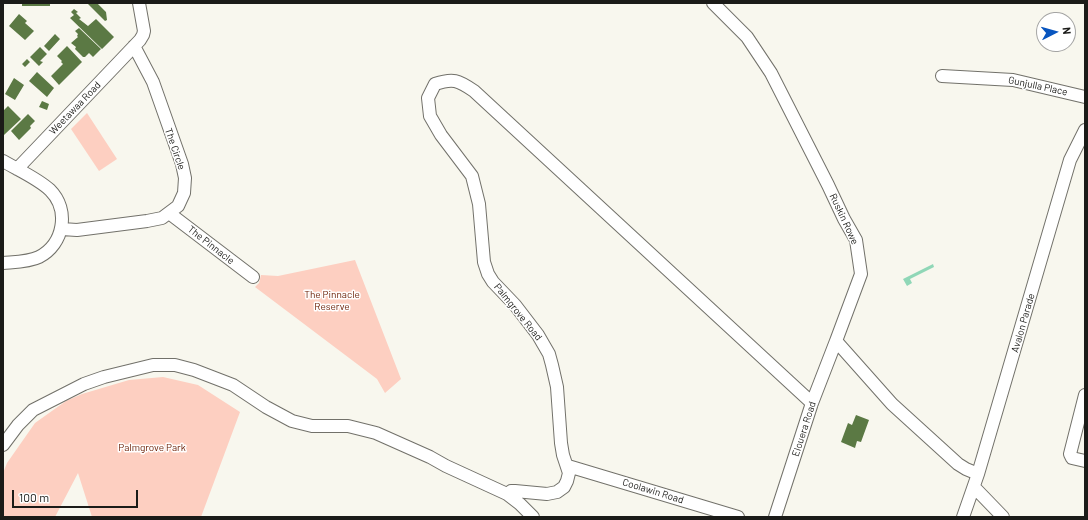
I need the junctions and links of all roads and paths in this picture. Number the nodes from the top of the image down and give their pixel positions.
1 (139, 3) edge
2 (713, 3) edge
3 (134, 46) junction
4 (942, 76) dead end
5 (1085, 97) edge
6 (1085, 130) edge
7 (3, 161) edge
8 (17, 169) junction
9 (169, 212) junction
10 (62, 229) junction
11 (3, 263) edge
12 (253, 277) dead end
13 (836, 341) junction
14 (1085, 395) edge
15 (812, 403) junction
16 (3, 445) edge
17 (1085, 461) edge
18 (568, 466) junction
19 (978, 474) junction
20 (974, 487) junction
21 (507, 494) junction
22 (533, 517) edge
23 (738, 517) edge
24 (775, 517) edge
25 (963, 517) edge
26 (1003, 517) edge

1 - 3 street
2 - 13 street, Ruskin Rowe
3 - 8 street, Weetawaa Road
3 - 9 street, The Circle
4 - 5 street, Gunjulla Place
6 - 19 street, Avalon Parade
7 - 8 street
8 - 10 street
9 - 10 street, The Circle
9 - 12 street, The Pinnacle
10 - 11 street
13 - 15 street, Elouera Road
13 - 19 street
14 - 17 street
15 - 18 street, Palmgrove Road
15 - 24 street, Elouera Road
16 - 21 street
18 - 21 street, Palmgrove Road
18 - 23 street, Coolawin Road
19 - 20 street, Avalon Parade
20 - 25 street, Avalon Parade
20 - 26 street
21 - 22 street

